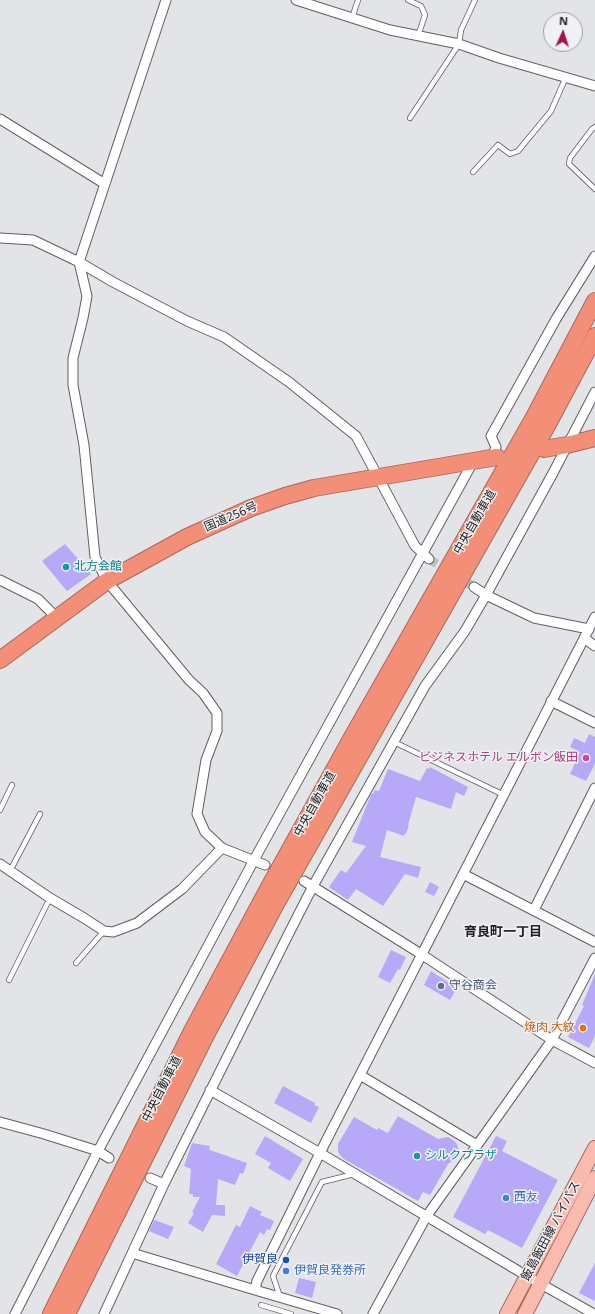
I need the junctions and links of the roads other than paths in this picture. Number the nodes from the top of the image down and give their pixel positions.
1 (166, 0) edge
2 (296, 0) edge
3 (358, 0) edge
4 (408, 0) edge
5 (475, 0) edge
6 (352, 18) junction
7 (418, 36) junction
8 (459, 44) junction
9 (566, 77) junction
10 (595, 86) edge
11 (410, 118) dead end
12 (0, 119) edge
13 (595, 127) edge
14 (474, 172) dead end
15 (105, 184) junction
16 (595, 189) edge
17 (0, 238) edge
18 (595, 256) edge
19 (79, 262) junction
20 (595, 301) edge
21 (595, 336) edge
22 (595, 392) edge
23 (595, 438) edge
24 (567, 445) junction
25 (544, 449) dead end
26 (494, 457) joint
27 (474, 460) junction
28 (378, 476) junction
29 (426, 556) junction
30 (0, 580) edge
31 (107, 581) junction
32 (474, 587) tunnel mouth
33 (486, 595) junction
34 (56, 617) junction
35 (595, 617) edge
36 (589, 629) junction
37 (584, 638) junction
38 (595, 646) edge
39 (0, 660) edge
40 (551, 702) junction
41 (595, 723) edge
42 (394, 742) junction
43 (12, 785) dead end
44 (595, 788) edge
45 (504, 795) junction
46 (0, 810) edge
47 (40, 814) dead end
48 (222, 848) junction
49 (254, 860) junction
50 (0, 864) edge
51 (265, 865) dead end
52 (10, 871) junction
53 (463, 874) junction
54 (304, 881) dead end
55 (313, 886) junction
56 (50, 898) junction
57 (534, 910) junction
58 (104, 931) junction
59 (595, 942) edge
60 (421, 954) junction
61 (595, 958) edge
62 (76, 963) dead end
63 (8, 980) dead end
64 (552, 1040) junction
65 (595, 1063) edge
66 (360, 1075) junction
67 (210, 1090) junction
68 (0, 1122) edge
69 (477, 1146) junction
70 (595, 1148) edge
71 (98, 1151) junction
72 (320, 1153) junction
73 (109, 1158) dead end
74 (354, 1174) junction
75 (150, 1178) dead end
76 (595, 1178) edge
77 (164, 1184) junction
78 (426, 1217) junction
79 (132, 1253) junction
80 (527, 1276) junction
81 (81, 1284) junction
82 (541, 1284) junction
83 (254, 1290) junction
84 (280, 1297) junction
85 (290, 1300) junction
86 (261, 1305) dead end
87 (289, 1313) edge
88 (15, 1314) edge
89 (51, 1314) edge
90 (67, 1314) edge
91 (75, 1314) edge
92 (104, 1314) edge
93 (337, 1314) edge
94 (373, 1314) edge
95 (507, 1314) edge
96 (525, 1314) edge
97 (594, 1314) edge

1 - 15 street
2 - 6 street
3 - 6 lane
4 - 7 lane
5 - 8 lane
6 - 7 street
7 - 8 street
8 - 9 street
8 - 11 lane
9 - 10 street
9 - 14 lane
12 - 15 street
13 - 16 lane
15 - 19 street
17 - 19 street
18 - 26 street
19 - 28 street
19 - 31 street
20 - 89 highway, 中央自動車道
21 - 81 highway, 中央自動車道
22 - 24 street
23 - 24 highway
24 - 25 highway
24 - 33 street
26 - 27 highway, 国道256号
27 - 28 highway, 国道256号
27 - 29 street
28 - 29 street
28 - 31 highway, 国道256号
29 - 49 street
30 - 34 street
31 - 34 highway, 国道256号
31 - 48 street
32 - 33 street
33 - 36 street
33 - 42 street
34 - 39 highway, 国道256号
35 - 36 street
36 - 37 street
37 - 38 street
37 - 40 street
40 - 41 street
40 - 45 street
42 - 45 lane
42 - 55 street
43 - 46 lane
44 - 57 street
45 - 53 street
47 - 52 lane
48 - 49 street
48 - 58 street
49 - 51 street
49 - 71 street
50 - 52 street
52 - 56 street
53 - 57 street
53 - 60 street
54 - 55 street
55 - 60 street
55 - 67 street
56 - 58 street
56 - 63 lane
57 - 59 street
58 - 62 lane
60 - 64 street
60 - 66 street
61 - 64 street
64 - 65 street
64 - 69 street
66 - 69 street
66 - 72 street
67 - 72 street
67 - 77 street
68 - 71 street
69 - 78 street
70 - 80 main road, 飯島飯田線 バイパス
71 - 73 street
71 - 88 street
72 - 74 street
72 - 83 street
74 - 78 street
74 - 84 lane
75 - 77 street
76 - 82 main road, 飯島飯田線 バイパス
77 - 79 street
78 - 80 street
78 - 94 street
79 - 83 street
79 - 92 street
80 - 82 street
80 - 95 main road, 飯島飯田線 バイパス
81 - 90 highway, 中央自動車道
81 - 91 highway
82 - 96 main road, 飯島飯田線 バイパス
82 - 97 street
83 - 84 street
84 - 85 street
85 - 87 lane
85 - 93 street
86 - 87 lane

